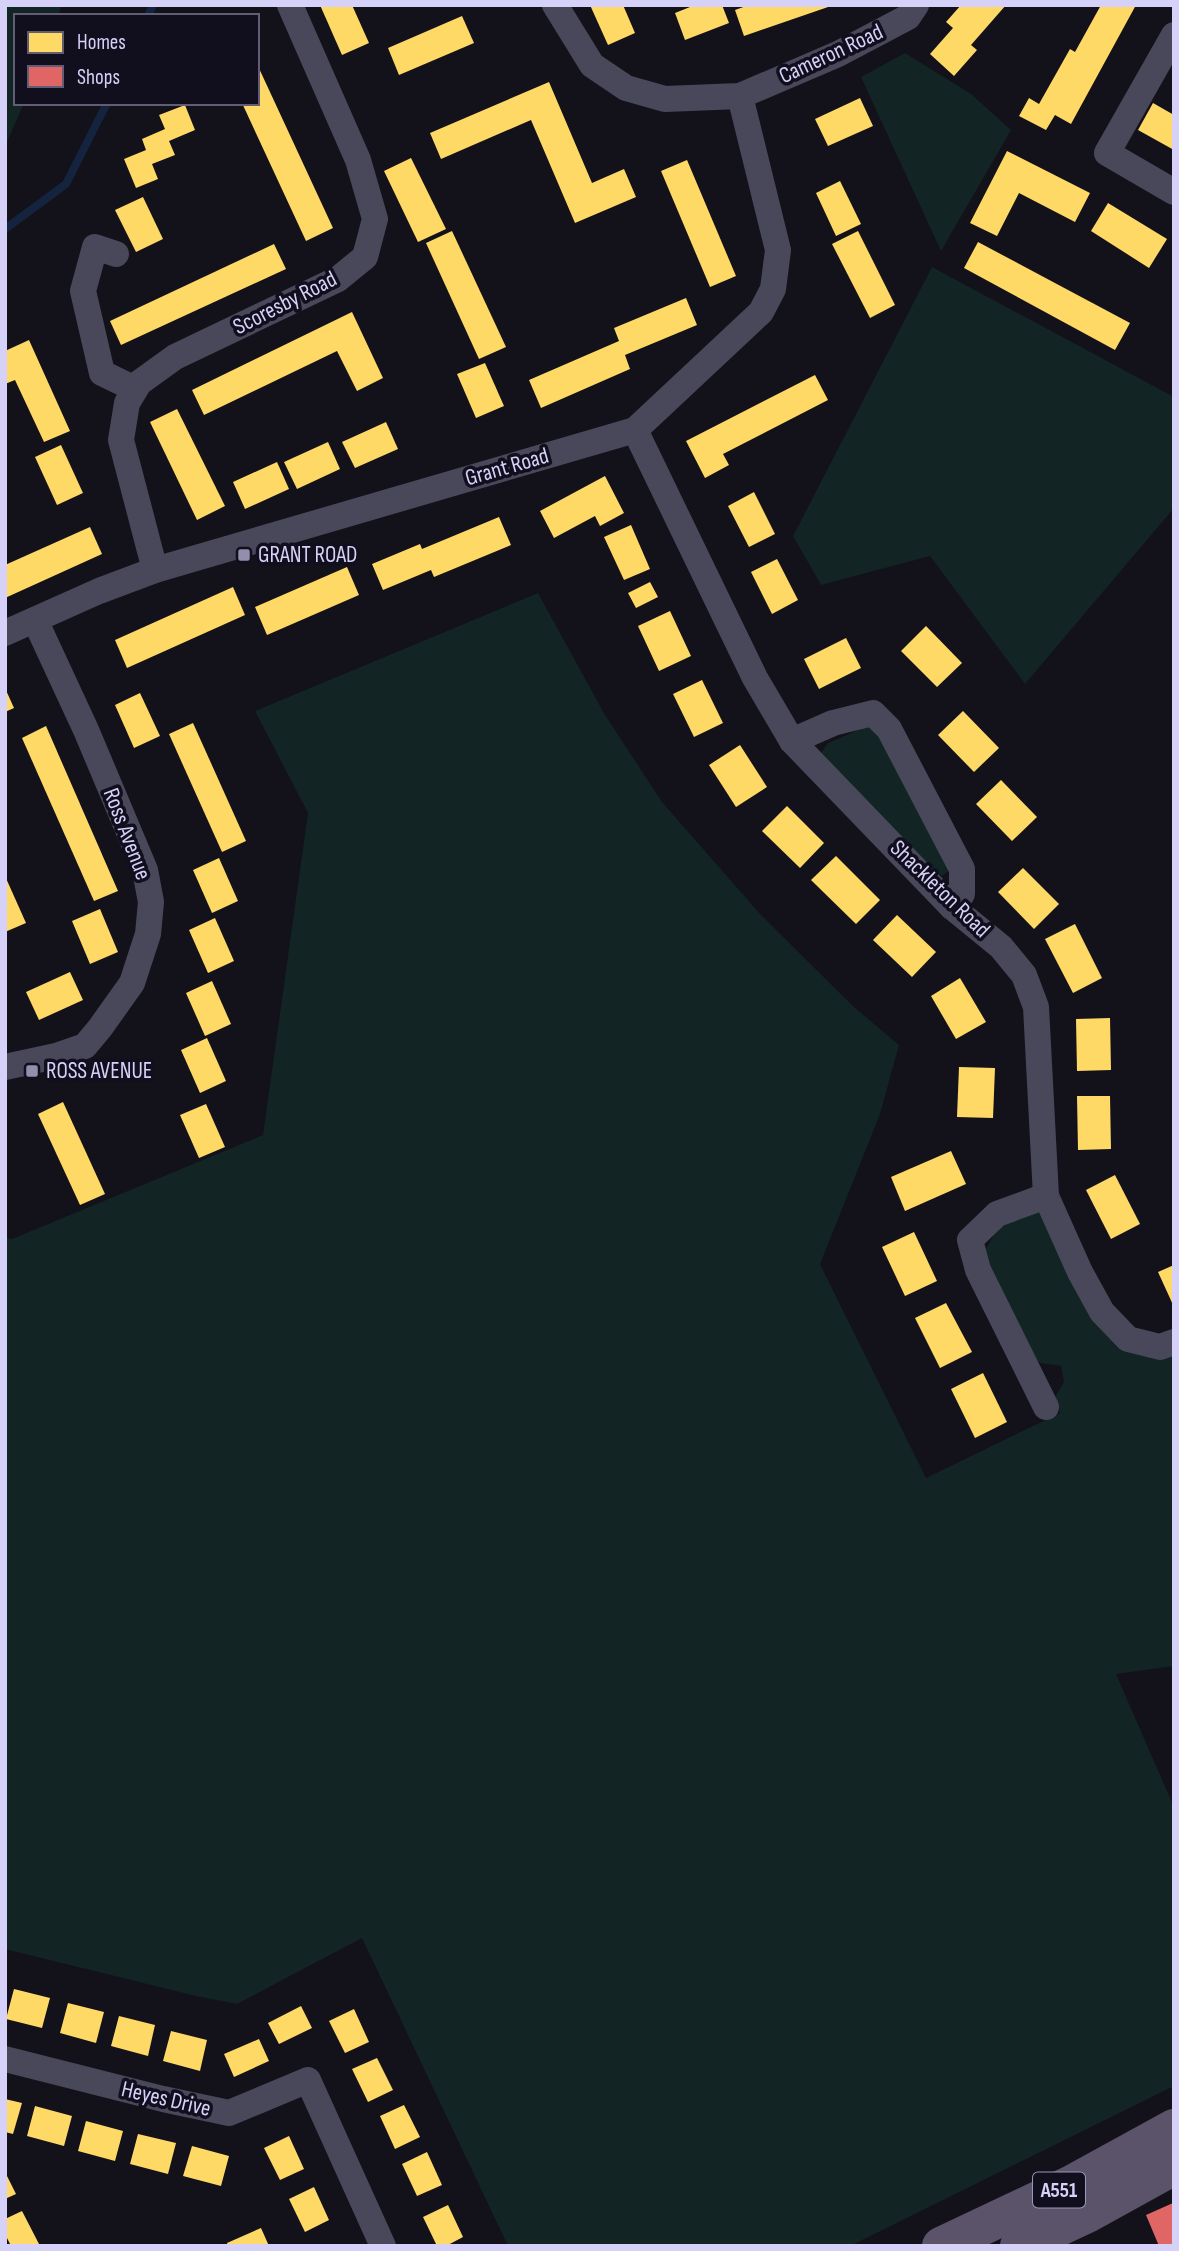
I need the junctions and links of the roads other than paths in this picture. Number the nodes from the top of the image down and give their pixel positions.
1 (290, 5) edge
2 (555, 5) edge
3 (916, 5) edge
4 (1174, 35) edge
5 (740, 96) junction
6 (1174, 192) edge
7 (116, 254) dead end
8 (135, 389) junction
9 (635, 430) junction
10 (155, 570) junction
11 (35, 620) junction
12 (5, 633) edge
13 (792, 741) junction
14 (952, 907) junction
15 (5, 1067) edge
16 (1046, 1196) junction
17 (1174, 1342) edge
18 (1046, 1407) dead end
19 (5, 2059) edge
20 (1174, 2128) edge
21 (1174, 2166) edge
22 (381, 2245) edge
23 (941, 2246) edge
24 (1019, 2246) edge

1 - 8 street, Scoresby Road
2 - 5 street
3 - 5 street, Cameron Road
4 - 6 street
5 - 9 street, Grant Road
7 - 8 street
8 - 10 street
9 - 10 street, Grant Road
9 - 13 street, Shackleton Road
10 - 11 street, Grant Road
11 - 12 street, Grant Road
11 - 15 street, Ross Avenue
13 - 14 street, Shackleton Road
13 - 14 street
14 - 16 street, Shackleton Road
16 - 17 street, Shackleton Road
16 - 18 street
19 - 22 street, Heyes Drive
20 - 23 main road, A551
21 - 24 main road, A551

